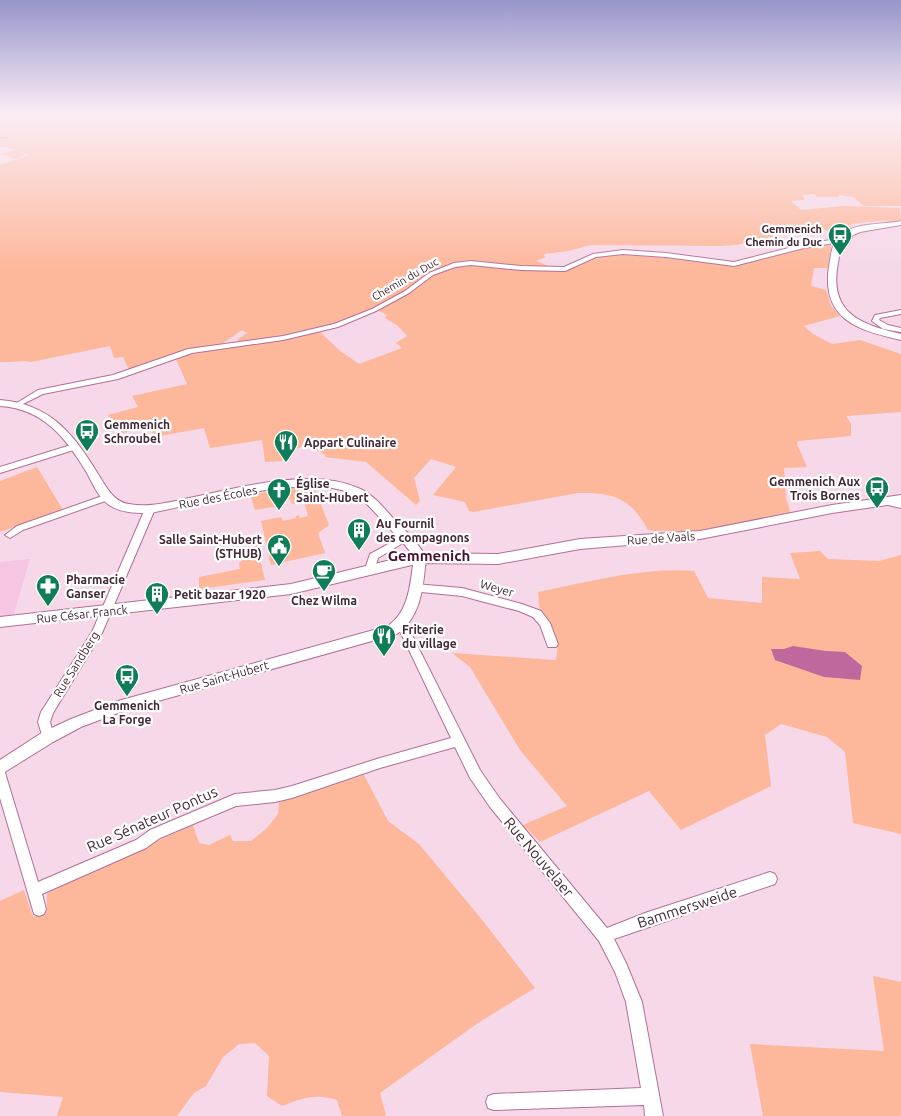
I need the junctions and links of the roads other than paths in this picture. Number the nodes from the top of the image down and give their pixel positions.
1 (901, 223) edge
2 (838, 241) junction
3 (901, 312) edge
4 (901, 330) edge
5 (901, 337) edge
6 (0, 403) edge
7 (19, 404) junction
8 (74, 447) junction
9 (0, 470) edge
10 (108, 497) junction
11 (901, 498) edge
12 (882, 501) junction
13 (901, 505) edge
14 (150, 510) junction
15 (10, 535) dead end
16 (405, 538) junction
17 (420, 558) junction
18 (370, 569) junction
19 (415, 588) junction
20 (106, 611) junction
21 (0, 622) edge
22 (402, 625) junction
23 (552, 644) dead end
24 (48, 737) junction
25 (458, 741) junction
26 (0, 768) edge
27 (0, 776) edge
28 (770, 879) dead end
29 (35, 890) junction
30 (39, 909) dead end
31 (604, 936) junction
32 (650, 1096) junction
33 (494, 1102) dead end
34 (654, 1116) edge

1 - 2 main road
2 - 5 main road
2 - 7 street, Chemin du Duc
3 - 4 street
6 - 7 street, Rue des Écoles
7 - 8 street, Rue des Écoles
8 - 9 street
8 - 10 street, Rue des Écoles
10 - 14 street, Rue des Écoles
10 - 15 street
11 - 12 main road, Rue de Vaals
12 - 13 street
12 - 17 main road, Rue de Vaals
14 - 16 street, Rue des Écoles
14 - 20 street, Rue Sandberg
16 - 17 street, Rue des Écoles
16 - 18 street
17 - 18 main road, Rue César Franck
17 - 19 street
18 - 20 main road, Rue César Franck
19 - 22 street
19 - 23 street, Weyer
20 - 21 main road, Rue César Franck
20 - 24 street, Rue Sandberg
22 - 24 street, Rue Saint-Hubert
22 - 25 street, Rue Nouvelaer
24 - 26 street, Rue Saint-Hubert
25 - 29 street, Rue Sénateur Pontus
25 - 31 street, Rue Nouvelaer
27 - 29 street
28 - 31 street, Bammersweide
29 - 30 street
31 - 32 street, Rue Nouvelaer
32 - 33 street
32 - 34 street, Rue Nouvelaer

